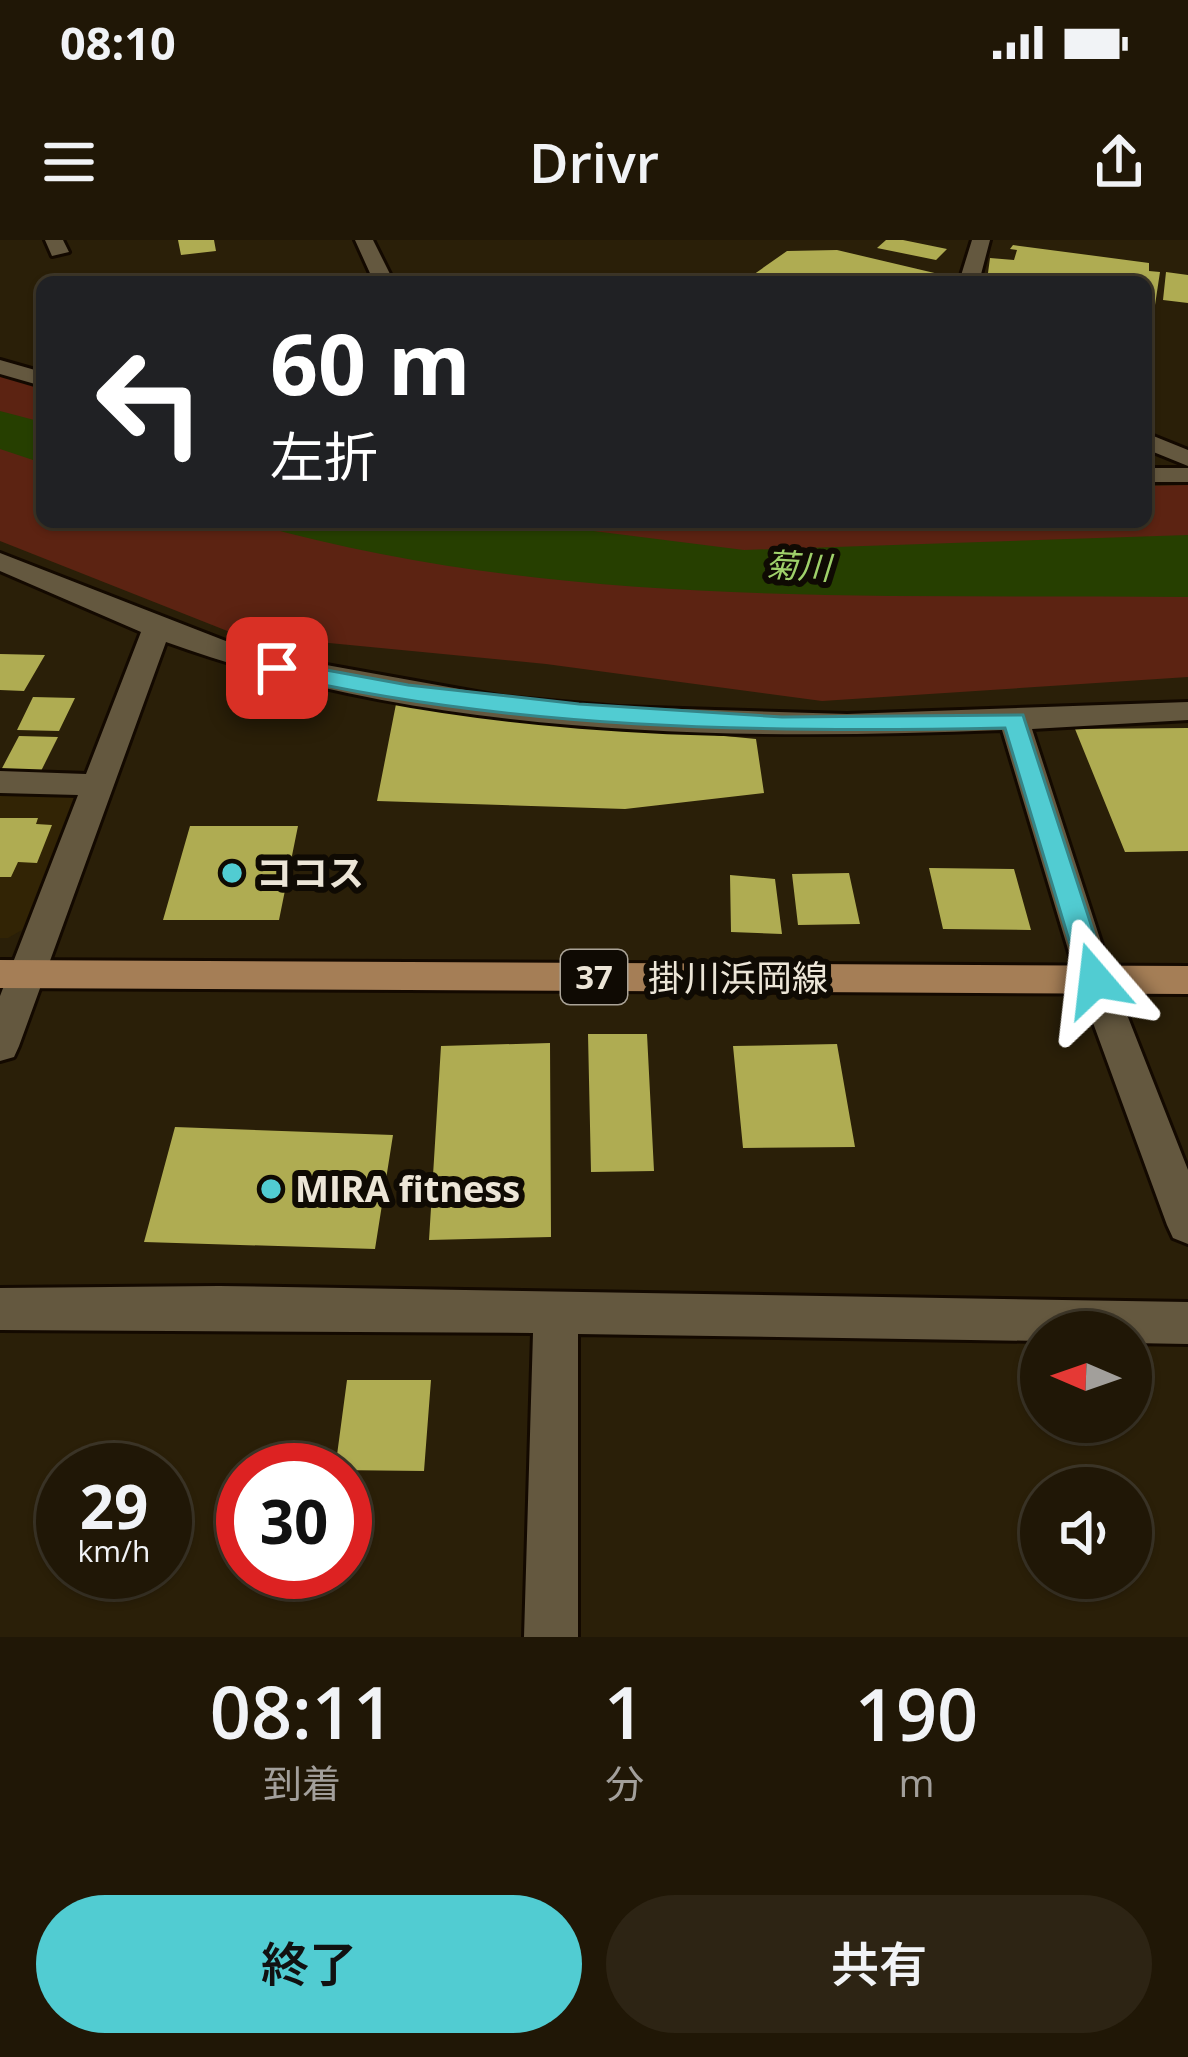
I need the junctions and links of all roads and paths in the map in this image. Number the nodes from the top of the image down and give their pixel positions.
1 (364, 240) edge
2 (981, 240) edge
3 (381, 276) edge
4 (971, 276) edge
5 (0, 367) edge
6 (36, 377) edge
7 (1152, 443) edge
8 (1188, 459) edge
9 (1188, 475) edge
10 (1152, 476) edge
11 (0, 561) edge
12 (157, 629) junction
13 (1188, 711) edge
14 (1014, 720) junction
15 (0, 782) edge
16 (100, 784) junction
17 (14, 975) edge
18 (1095, 980) junction
19 (1188, 980) edge
20 (0, 1046) edge
21 (1188, 1225) edge
22 (0, 1309) edge
23 (556, 1311) junction
24 (1188, 1323) edge
25 (551, 1637) edge

1 - 3 street
2 - 4 street
5 - 6 street
7 - 8 street
9 - 10 street
11 - 12 street
12 - 14 street
12 - 16 street
13 - 14 street
14 - 18 street
15 - 16 street
16 - 17 street
17 - 18 main road, 掛川浜岡線 / 37
17 - 20 street
18 - 19 main road, 掛川浜岡線 / 37
18 - 21 street
22 - 23 street
23 - 24 street
23 - 25 street

